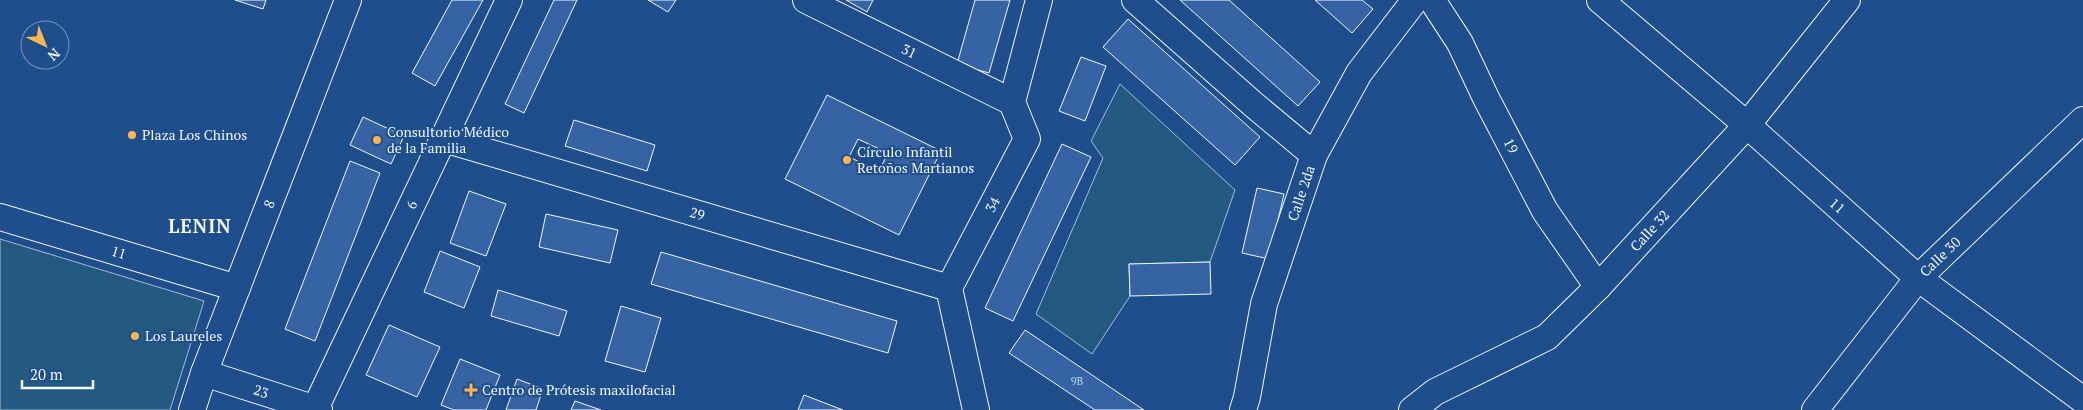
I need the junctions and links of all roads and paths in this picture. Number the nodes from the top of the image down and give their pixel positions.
1 (348, 0) edge
2 (509, 0) edge
3 (806, 0) edge
4 (1039, 0) edge
5 (1135, 0) edge
6 (1415, 0) edge
7 (1432, 0) edge
8 (1600, 0) edge
9 (1847, 0) edge
10 (1012, 102) junction
11 (2083, 120) edge
12 (1746, 125) junction
13 (444, 139) junction
14 (1314, 155) junction
15 (0, 217) edge
16 (1918, 278) junction
17 (1598, 287) junction
18 (237, 288) junction
19 (949, 288) junction
20 (204, 374) junction
21 (2083, 400) edge
22 (317, 409) edge
23 (192, 410) edge
24 (976, 410) edge
25 (1243, 410) edge
26 (1412, 410) edge
27 (1815, 410) edge

1 - 18 street, 8
2 - 13 street, 6
3 - 10 street, 31
4 - 10 street
5 - 14 street
6 - 14 street, Calle 2da
7 - 17 street, 19
8 - 12 street, 11
9 - 12 street, Calle 32
10 - 19 street, 34
11 - 16 street, Calle 30
12 - 16 street, 11
12 - 17 street, Calle 32
13 - 19 street, 29
13 - 22 street, 6
14 - 25 street, Calle 2da
15 - 18 street, 11
16 - 21 street, 11
16 - 27 street, Calle 30
17 - 26 street, Calle 32
18 - 20 street, 8
19 - 24 street
20 - 22 street, 23
20 - 23 street, 8

